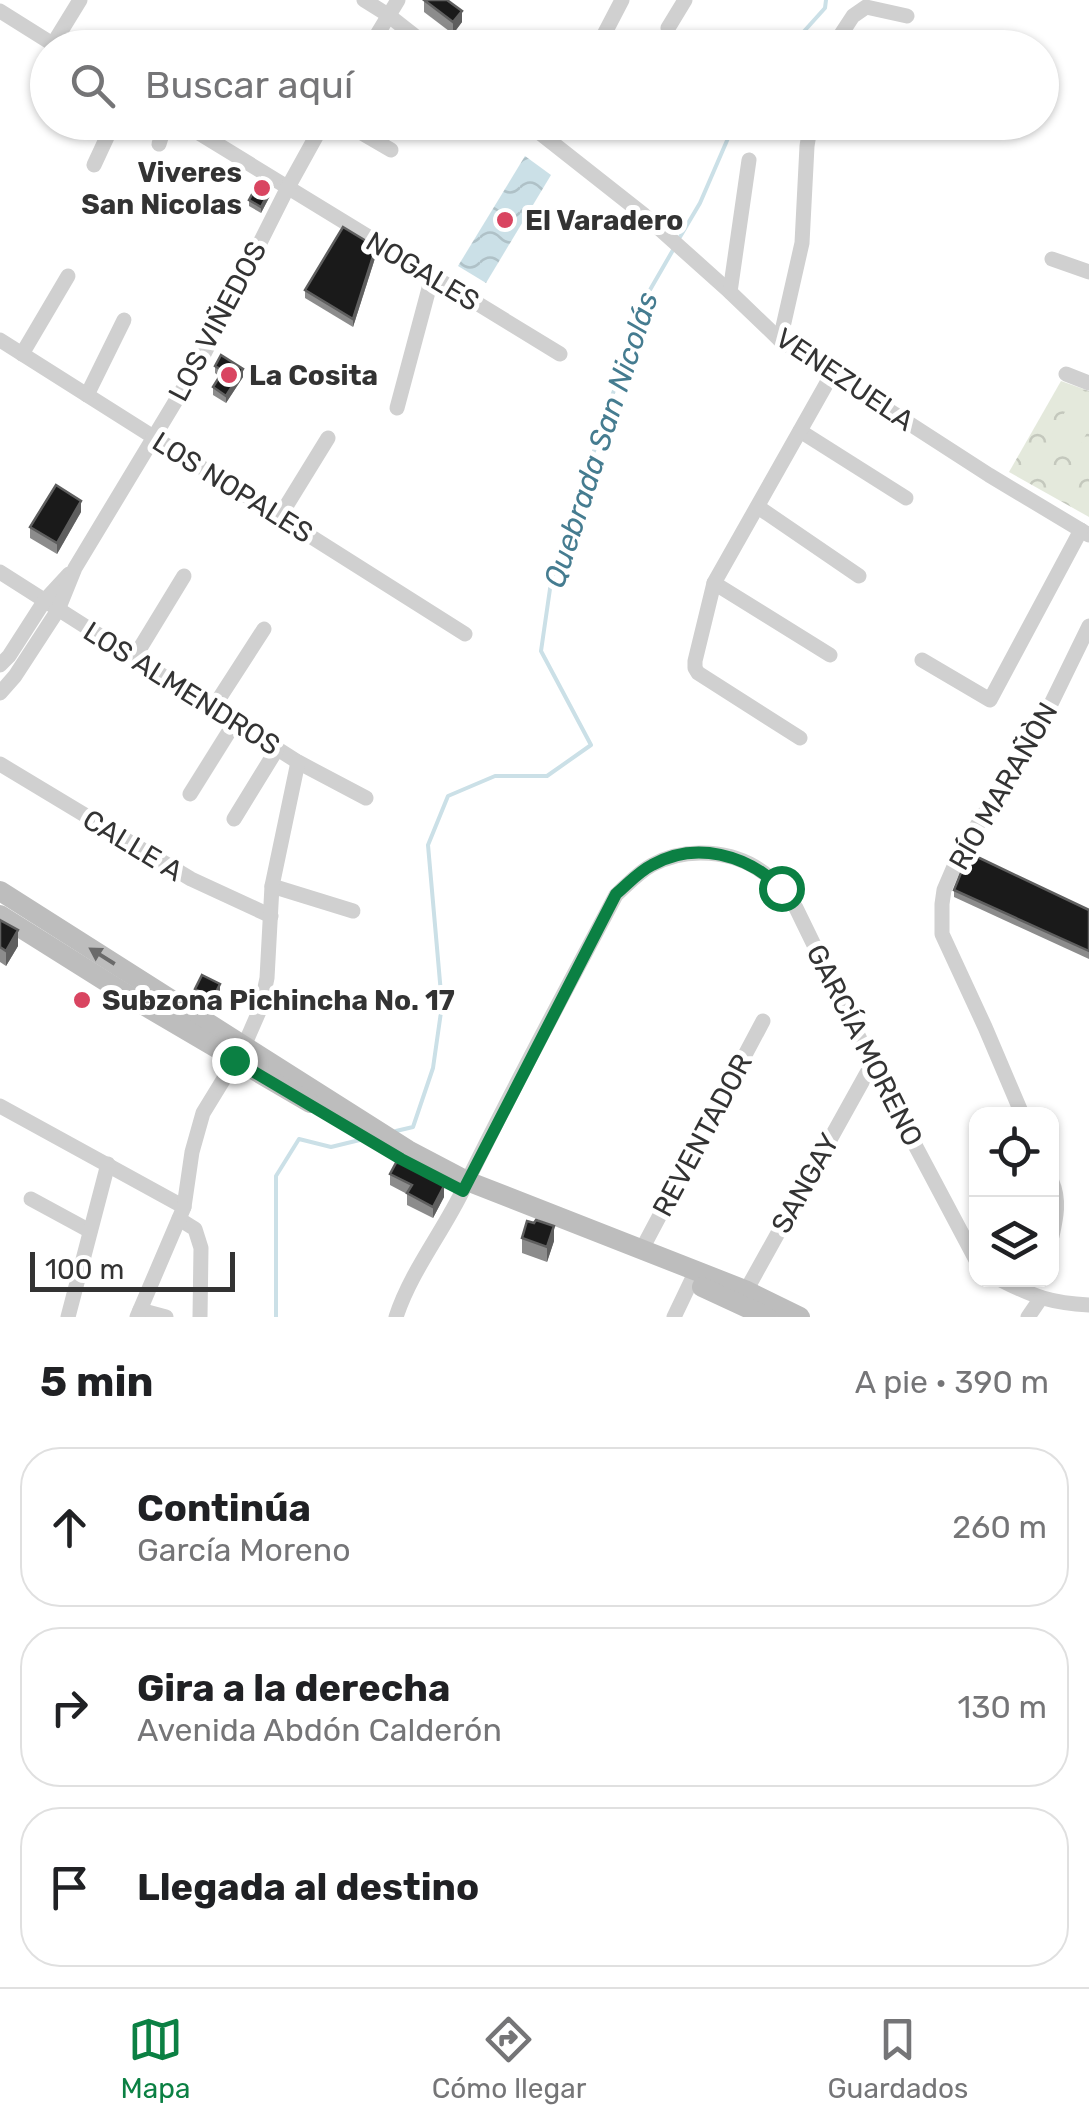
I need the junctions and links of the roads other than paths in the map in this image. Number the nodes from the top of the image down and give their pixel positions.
1 (80, 0) edge
2 (364, 0) edge
3 (398, 0) edge
4 (622, 0) edge
5 (684, 0) edge
6 (5, 8) edge
7 (388, 15) junction
8 (907, 16) dead end
9 (668, 28) dead end
10 (35, 30) edge
11 (64, 30) edge
12 (379, 30) edge
13 (407, 30) edge
14 (606, 30) edge
15 (844, 30) edge
16 (106, 140) edge
17 (160, 140) edge
18 (209, 140) edge
19 (314, 140) edge
20 (374, 140) edge
21 (555, 140) edge
22 (808, 140) edge
23 (159, 144) dead end
24 (391, 150) dead end
25 (748, 160) dead end
26 (94, 165) dead end
27 (288, 188) junction
28 (1052, 259) dead end
29 (1089, 272) edge
30 (68, 276) dead end
31 (432, 276) junction
32 (730, 292) junction
33 (124, 320) dead end
34 (0, 340) edge
35 (780, 340) junction
36 (22, 354) junction
37 (560, 354) dead end
38 (832, 374) junction
39 (1066, 374) dead end
40 (1089, 383) edge
41 (88, 395) junction
42 (397, 408) dead end
43 (800, 431) junction
44 (153, 436) junction
45 (328, 438) dead end
46 (906, 498) dead end
47 (758, 507) junction
48 (280, 516) junction
49 (1085, 532) edge
50 (0, 572) edge
51 (184, 576) dead end
52 (859, 576) dead end
53 (714, 582) junction
54 (52, 605) junction
55 (1089, 626) edge
56 (264, 628) dead end
57 (465, 634) dead end
58 (830, 655) dead end
59 (134, 658) junction
60 (922, 660) dead end
61 (0, 666) edge
62 (0, 693) edge
63 (214, 708) junction
64 (235, 722) junction
65 (800, 738) dead end
66 (277, 748) junction
67 (298, 762) junction
68 (0, 764) edge
69 (190, 794) dead end
70 (366, 798) dead end
71 (234, 819) dead end
72 (272, 886) junction
73 (1, 894) edge
74 (353, 911) dead end
75 (0, 914) edge
76 (271, 916) junction
77 (763, 1021) dead end
78 (239, 1053) junction
79 (872, 1064) junction
80 (0, 1106) edge
81 (1019, 1107) edge
82 (108, 1164) junction
83 (465, 1186) junction
84 (31, 1198) dead end
85 (181, 1213) junction
86 (90, 1231) junction
87 (969, 1247) edge
88 (642, 1249) junction
89 (693, 1276) junction
90 (1036, 1291) edge
91 (742, 1296) junction
92 (1089, 1305) edge
93 (138, 1314) edge
94 (68, 1317) edge
95 (166, 1317) edge
96 (200, 1317) edge
97 (396, 1317) edge
98 (674, 1317) edge
99 (767, 1317) edge
100 (800, 1317) edge
101 (1028, 1317) edge

1 - 11 street
2 - 7 street
3 - 7 street
4 - 14 street
5 - 9 street
6 - 10 street
7 - 12 street
7 - 13 street
8 - 15 street
16 - 26 street
17 - 23 street
18 - 27 street, NOGALES
19 - 27 street, LOS VIÑEDOS
20 - 24 street
21 - 32 street, VENEZUELA
22 - 35 street
25 - 32 street
27 - 31 street, NOGALES
27 - 44 street, LOS VIÑEDOS
28 - 29 street
30 - 36 street
31 - 37 street, NOGALES
31 - 42 street
32 - 35 street, VENEZUELA
33 - 41 street
34 - 36 street, LOS NOPALES
35 - 38 street, VENEZUELA
36 - 41 street, LOS NOPALES
38 - 43 street
38 - 49 street, VENEZUELA
39 - 40 street
41 - 44 street, LOS NOPALES
43 - 46 street
43 - 47 street
44 - 48 street, LOS NOPALES
44 - 54 street, LOS VIÑEDOS
45 - 48 street
47 - 52 street
47 - 53 street
48 - 57 street, LOS NOPALES
49 - 60 street
50 - 54 street, LOS ALMENDROS
51 - 59 street
53 - 58 street
53 - 65 street
54 - 59 street, LOS ALMENDROS
54 - 61 street, LOS VIÑEDOS
54 - 62 street, LOS VIÑEDOS
55 - 81 street, RÍO MARAÑÒN
56 - 63 street
59 - 63 street, LOS ALMENDROS
63 - 64 street, LOS ALMENDROS
64 - 66 street, LOS ALMENDROS
64 - 69 street
66 - 67 street, LOS ALMENDROS
66 - 71 street
67 - 70 street, LOS ALMENDROS
67 - 72 street
68 - 76 street, CALLE A
72 - 74 street
72 - 76 street
78 -> 73 main road
75 - 78 main road
76 - 78 street
77 - 88 street, REVENTADOR
78 - 83 main road
78 - 85 street
79 - 83 street, GARCÍA MORENO
79 - 87 street, GARCÍA MORENO
79 - 91 street, SANGAY
80 - 82 street
82 - 85 street
82 - 86 street
83 - 88 main road
83 - 89 main road
83 - 97 street, GARCÍA MORENO
84 - 86 street
85 - 93 street
85 - 96 street
86 - 94 street
88 - 89 main road
89 - 91 main road
89 - 98 street
90 - 92 street
90 - 101 street
91 - 99 main road
91 - 100 main road
93 - 95 street

